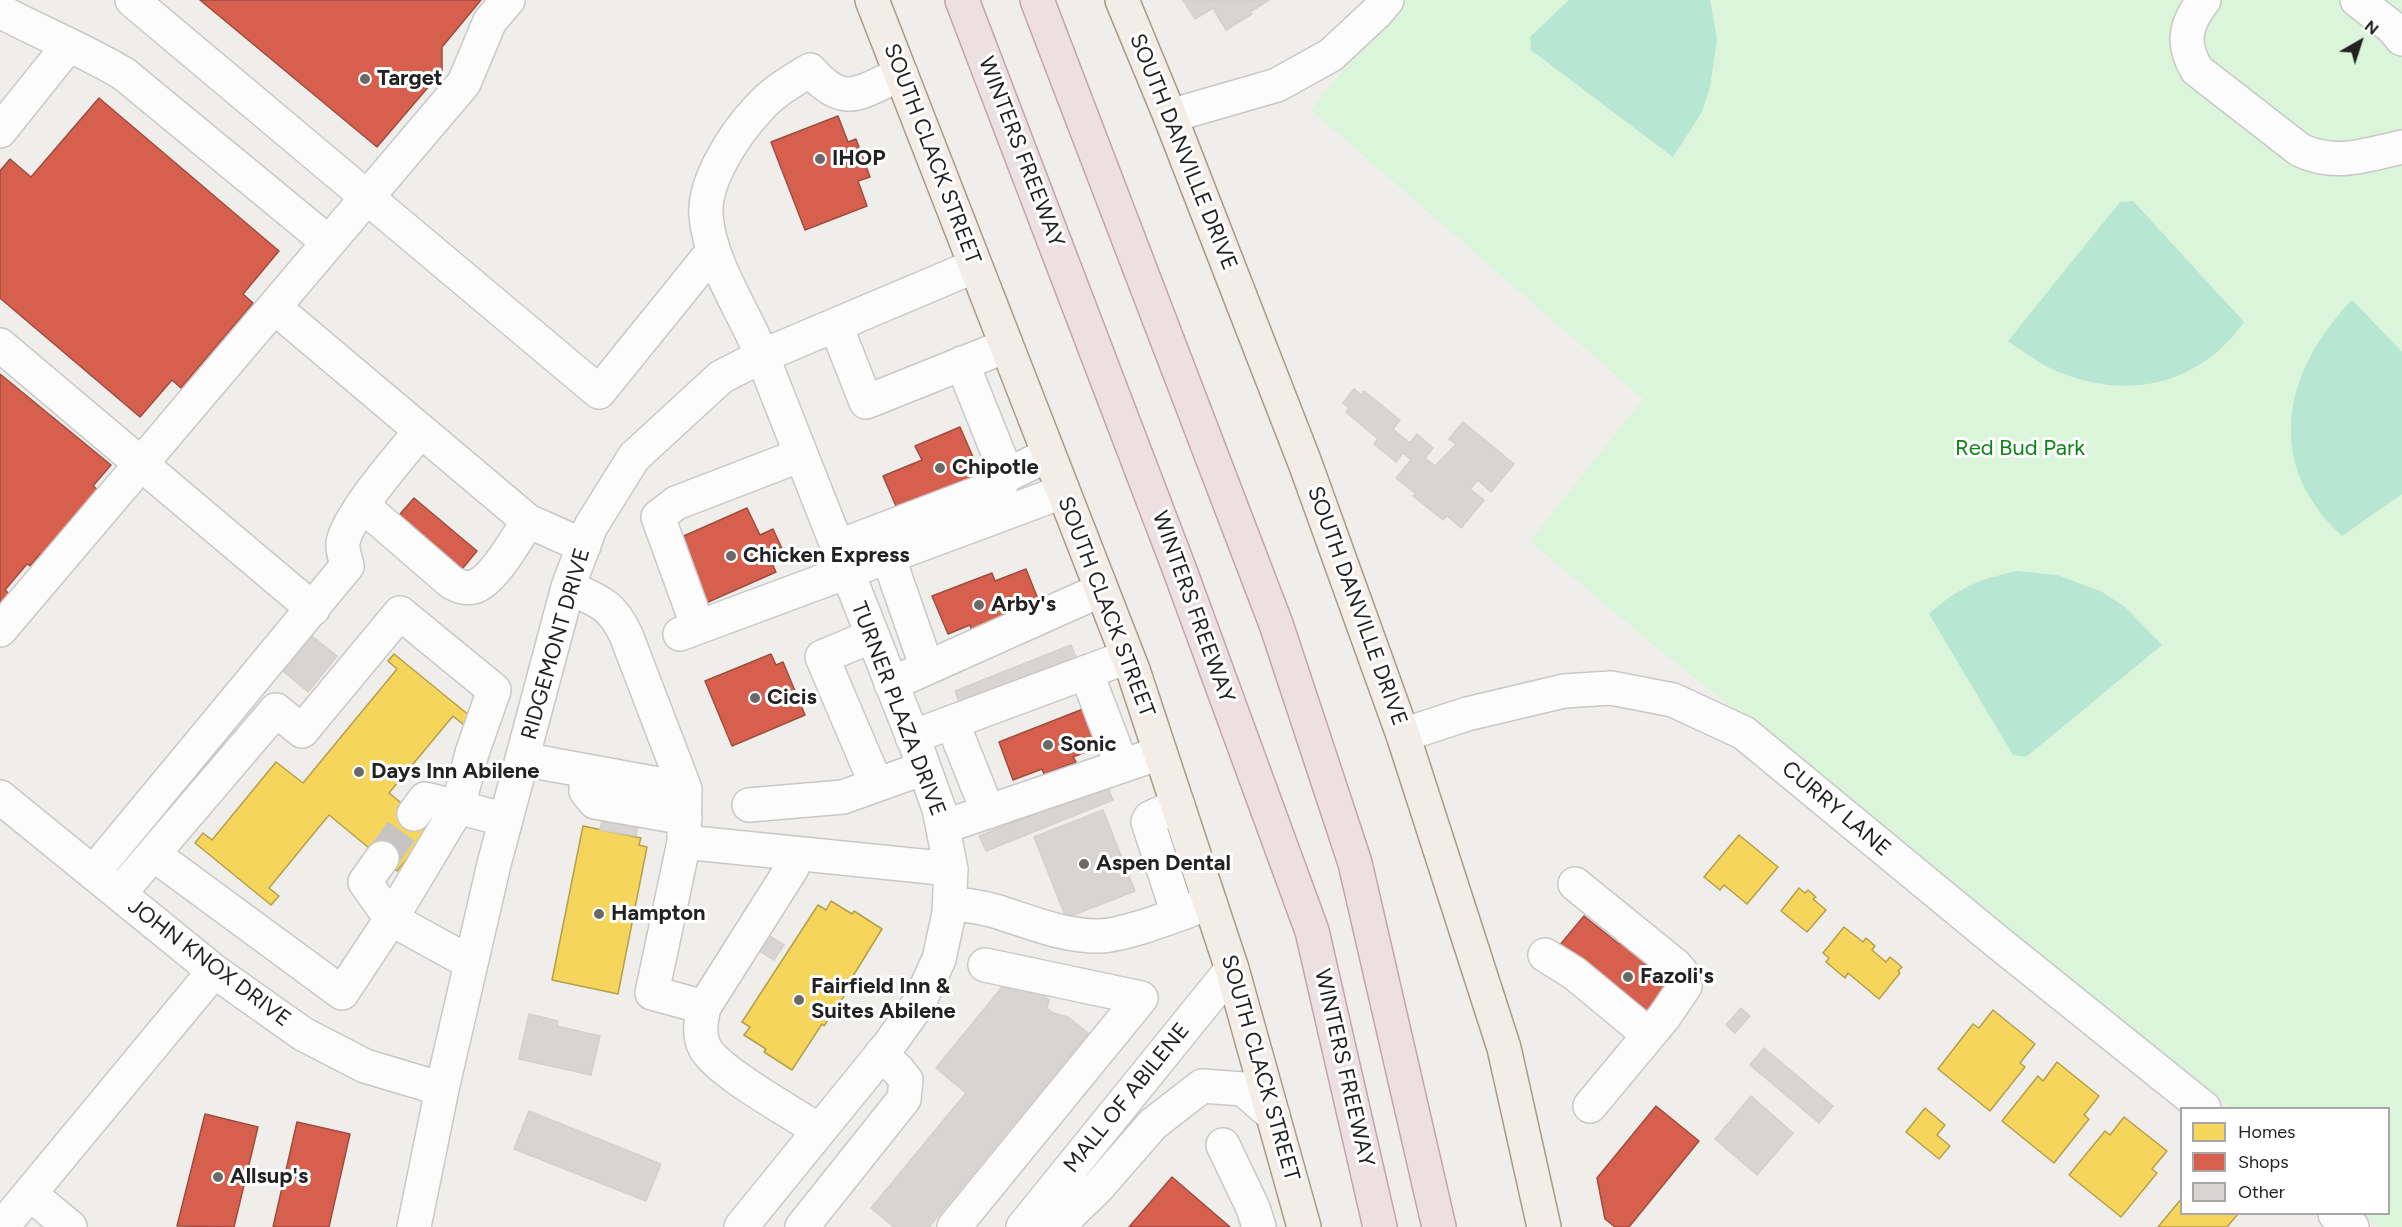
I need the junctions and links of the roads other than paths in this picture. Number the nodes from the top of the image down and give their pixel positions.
1 (7, 0) edge
2 (132, 0) edge
3 (508, 0) edge
4 (872, 0) edge
5 (962, 0) edge
6 (1036, 0) edge
7 (1122, 0) edge
8 (1387, 0) edge
9 (2204, 0) edge
10 (2357, 0) edge
11 (0, 10) edge
12 (2402, 39) edge
13 (68, 46) junction
14 (901, 74) junction
15 (1170, 116) junction
16 (0, 131) edge
17 (2402, 147) edge
18 (366, 198) junction
19 (328, 242) junction
20 (713, 251) junction
21 (975, 266) junction
22 (274, 307) junction
23 (836, 326) junction
24 (0, 345) edge
25 (1006, 346) junction
26 (762, 356) junction
27 (962, 363) junction
28 (421, 431) junction
29 (801, 455) junction
30 (1048, 455) junction
31 (140, 463) junction
32 (1007, 475) junction
33 (619, 482) junction
34 (1062, 492) junction
35 (362, 505) junction
36 (658, 517) junction
37 (528, 521) junction
38 (584, 546) junction
39 (888, 556) junction
40 (842, 559) junction
41 (568, 586) junction
42 (1101, 590) junction
43 (313, 609) junction
44 (0, 630) edge
45 (872, 636) junction
46 (1127, 657) junction
47 (927, 668) junction
48 (1086, 672) junction
49 (891, 684) junction
50 (952, 722) junction
51 (1403, 735) junction
52 (912, 736) junction
53 (1160, 753) junction
54 (522, 759) junction
55 (1122, 766) junction
56 (924, 768) junction
57 (876, 784) junction
58 (0, 797) edge
59 (750, 805) dead end
60 (1178, 805) junction
61 (458, 807) junction
62 (988, 812) junction
63 (414, 814) tunnel mouth
64 (685, 816) junction
65 (506, 820) junction
66 (943, 827) junction
67 (792, 853) junction
68 (153, 854) junction
69 (382, 858) tunnel mouth
70 (951, 869) junction
71 (93, 873) junction
72 (1575, 884) dead end
73 (119, 894) junction
74 (950, 903) junction
75 (1210, 903) junction
76 (1178, 914) junction
77 (391, 919) junction
78 (1545, 955) dead end
79 (471, 963) junction
80 (985, 965) dead end
81 (1232, 969) junction
82 (214, 971) junction
83 (704, 1007) junction
84 (1649, 1035) junction
85 (881, 1054) junction
86 (442, 1089) junction
87 (1590, 1106) dead end
88 (2203, 1107) edge
89 (1274, 1115) junction
90 (818, 1130) junction
91 (1223, 1145) dead end
92 (1074, 1164) junction
93 (1099, 1185) junction
94 (30, 1194) junction
95 (2336, 1215) edge
96 (2, 1227) edge
97 (70, 1227) edge
98 (414, 1227) edge
99 (741, 1227) edge
100 (802, 1227) edge
101 (954, 1227) edge
102 (1023, 1227) edge
103 (1057, 1227) edge
104 (1259, 1227) edge
105 (1304, 1227) edge
106 (1380, 1227) edge
107 (1439, 1227) edge
108 (1544, 1227) edge
109 (2352, 1227) edge

1 - 11 street
2 - 18 street
3 - 18 street
4 - 14 main road, SOUTH CLACK STREET
5 - 106 highway, WINTERS FREEWAY
6 - 107 highway
7 - 15 main road, SOUTH DANVILLE DRIVE
8 - 15 street
9 - 17 street
10 - 12 street
11 - 13 street
13 - 16 street
13 - 19 street
14 - 20 street, TURNER PLAZA DRIVE
14 - 21 main road, SOUTH CLACK STREET
15 - 51 main road, SOUTH DANVILLE DRIVE
18 - 19 street
18 - 20 street
19 - 22 street
20 - 26 street, TURNER PLAZA DRIVE
21 - 23 street, RIDGEMONT DRIVE
21 - 25 main road, SOUTH CLACK STREET
22 - 28 street
22 - 31 street
23 - 26 street, RIDGEMONT DRIVE
23 - 27 street
24 - 31 street
25 - 27 street
25 - 30 main road, SOUTH CLACK STREET
26 - 29 street, TURNER PLAZA DRIVE
26 - 33 street, RIDGEMONT DRIVE
27 - 32 street
28 - 35 street
28 - 37 street
29 - 36 street
29 - 40 street, TURNER PLAZA DRIVE
30 - 32 street
30 - 34 main road, SOUTH CLACK STREET
31 - 43 street
31 - 44 street
32 - 40 street
33 - 36 street
33 - 38 street, RIDGEMONT DRIVE
34 - 39 street
34 - 42 main road, SOUTH CLACK STREET
35 - 37 street
35 - 43 street
36 - 40 street
37 - 38 street
38 - 41 street, RIDGEMONT DRIVE
39 - 40 street
39 - 47 street
40 - 45 street, TURNER PLAZA DRIVE
41 - 54 street, RIDGEMONT DRIVE
41 - 64 street
42 - 46 main road, SOUTH CLACK STREET
42 - 47 street
43 - 71 street
45 - 49 street, TURNER PLAZA DRIVE
45 - 57 street
46 - 48 street
46 - 53 main road, SOUTH CLACK STREET
47 - 49 street
48 - 50 street
48 - 55 street
49 - 52 street, TURNER PLAZA DRIVE
50 - 52 street
50 - 62 street
51 - 88 street, CURRY LANE
51 - 108 main road, SOUTH DANVILLE DRIVE
52 - 56 street, TURNER PLAZA DRIVE
53 - 55 street
53 - 60 main road, SOUTH CLACK STREET
54 - 64 street
54 - 65 street, RIDGEMONT DRIVE
55 - 62 street
56 - 57 street
56 - 66 street, TURNER PLAZA DRIVE
57 - 59 street
58 - 71 street, JOHN KNOX DRIVE
60 - 75 main road, SOUTH CLACK STREET
60 - 76 street
61 - 63 street
61 - 65 street
61 - 68 street
61 - 77 street
62 - 66 street
64 - 67 street
64 - 83 street
65 - 79 street, RIDGEMONT DRIVE
66 - 70 street, TURNER PLAZA DRIVE
67 - 70 street
67 - 83 street
68 - 73 street
68 - 77 street
69 - 77 street
70 - 74 street, TURNER PLAZA DRIVE
71 - 73 street, JOHN KNOX DRIVE
72 - 84 street
73 - 82 street, JOHN KNOX DRIVE
74 - 76 street
74 - 85 street, TURNER PLAZA DRIVE
75 - 76 street
75 - 81 main road, SOUTH CLACK STREET
77 - 79 street
78 - 84 street
79 - 86 street, RIDGEMONT DRIVE
80 - 101 street
81 - 89 main road, SOUTH CLACK STREET
81 - 92 street, MALL OF ABILENE
82 - 86 street, JOHN KNOX DRIVE
82 - 94 street
83 - 90 street
84 - 87 street
85 - 90 street, TURNER PLAZA DRIVE
85 - 100 street
86 - 98 street, RIDGEMONT DRIVE
89 - 93 street
89 - 105 main road, SOUTH CLACK STREET
90 - 99 street, TURNER PLAZA DRIVE
91 - 104 street
92 - 93 street
92 - 102 street, MALL OF ABILENE
93 - 103 street
94 - 96 street
94 - 97 street
95 - 109 street

